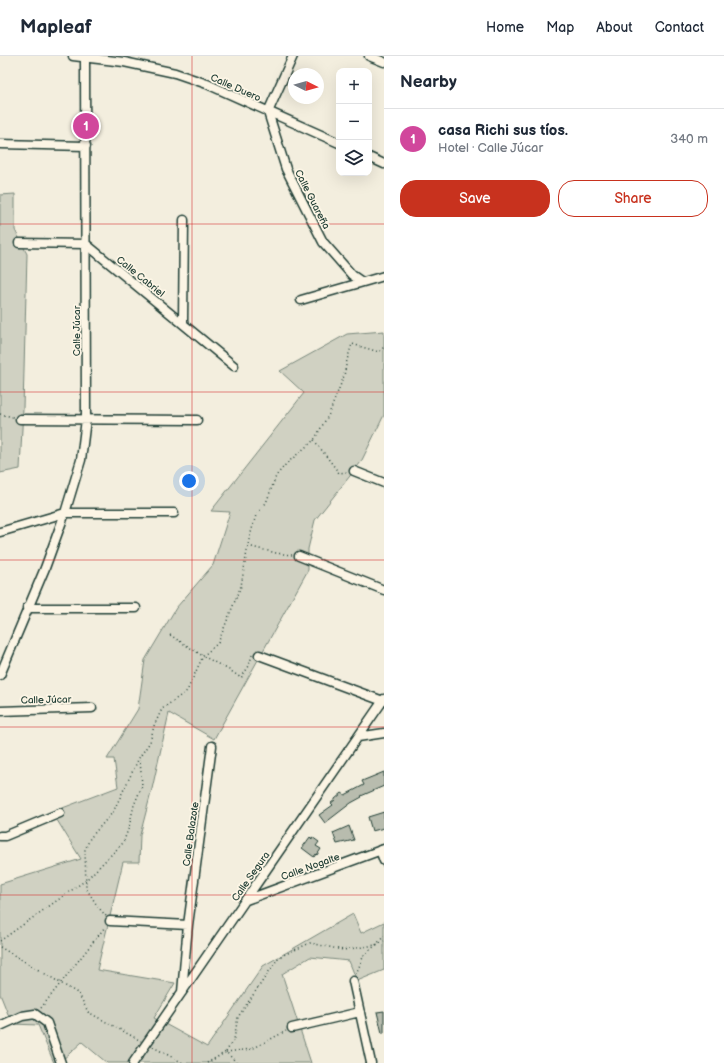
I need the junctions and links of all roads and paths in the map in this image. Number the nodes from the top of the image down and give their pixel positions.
1 (73, 56) edge
2 (85, 56) edge
3 (293, 56) edge
4 (369, 56) edge
5 (384, 62) edge
6 (268, 112) junction
7 (336, 142) edge
8 (0, 144) edge
9 (86, 146) junction
10 (372, 158) edge
11 (384, 164) edge
12 (184, 220) dead end
13 (19, 243) dead end
14 (86, 244) junction
15 (384, 276) edge
16 (362, 282) junction
17 (301, 300) dead end
18 (183, 323) junction
19 (384, 347) edge
20 (234, 366) dead end
21 (0, 414) edge
22 (20, 419) joint
23 (86, 419) junction
24 (196, 420) dead end
25 (314, 440) junction
26 (354, 471) joint
27 (384, 483) edge
28 (65, 513) junction
29 (174, 513) dead end
30 (0, 532) edge
31 (248, 546) junction
32 (299, 556) joint
33 (384, 590) edge
34 (28, 608) junction
35 (136, 608) dead end
36 (170, 635) dead end
37 (259, 654) joint
38 (203, 656) junction
39 (0, 675) edge
40 (384, 700) edge
41 (92, 708) dead end
42 (0, 710) edge
43 (384, 733) edge
44 (358, 737) junction
45 (212, 746) dead end
46 (139, 758) junction
47 (60, 813) dead end
48 (0, 836) edge
49 (382, 849) edge
50 (384, 861) edge
51 (86, 880) junction
52 (246, 900) junction
53 (110, 921) junction
54 (188, 926) junction
55 (384, 936) edge
56 (0, 941) edge
57 (384, 941) edge
58 (376, 945) junction
59 (0, 947) edge
60 (353, 981) joint
61 (61, 984) junction
62 (182, 992) junction
63 (360, 1012) junction
64 (35, 1014) junction
65 (0, 1026) edge
66 (292, 1028) joint
67 (146, 1044) junction
68 (226, 1052) junction
69 (61, 1063) edge
70 (134, 1063) edge
71 (183, 1063) edge
72 (207, 1063) edge
73 (237, 1063) edge
74 (370, 1063) edge

1 - 2 street, Calle Duero
2 - 6 street, Calle Duero
2 - 9 street, Calle Júcar
3 - 6 street
4 - 5 street
6 - 7 street, Calle Duero
6 - 16 street, Calle Guareña
8 - 9 street
9 - 14 street, Calle Júcar
10 - 11 street
12 - 18 street
13 - 14 street
14 - 18 street, Calle Cabriel
14 - 23 street, Calle Júcar
15 - 16 street
16 - 17 street
18 - 20 street, Calle Cabriel
19 - 25 path
21 - 22 path
22 - 23 street
23 - 24 street
23 - 28 street, Calle Júcar
25 - 26 path
25 - 31 path
26 - 27 street
28 - 29 street
28 - 30 street
28 - 34 street, Calle Júcar
31 - 32 path
31 - 38 path
32 - 33 street
34 - 35 street
34 - 39 street, Calle Júcar
36 - 38 path
37 - 38 path
37 - 40 street, Calle Segura
38 - 46 path
40 - 44 street, Calle Segura
41 - 42 street, Calle Júcar
43 - 44 street
44 - 52 street, Calle Segura
45 - 54 street, Calle Balazote
46 - 51 path
46 - 51 path
47 - 48 street
49 - 50 street, Calle Nogalte
49 - 52 street, Calle Nogalte
51 - 53 path
51 - 56 path
52 - 62 street, Calle Segura
53 - 54 street
53 - 61 path
54 - 62 street, Calle Balazote
55 - 58 path
57 - 58 path
58 - 60 path
58 - 68 path
59 - 61 path
60 - 63 street
61 - 64 path
61 - 67 path
62 - 67 street, Calle Segura
63 - 66 street
63 - 74 street
64 - 65 street
64 - 69 street
66 - 68 path
67 - 70 street, Calle Segura
67 - 71 path
68 - 72 path
68 - 73 path

